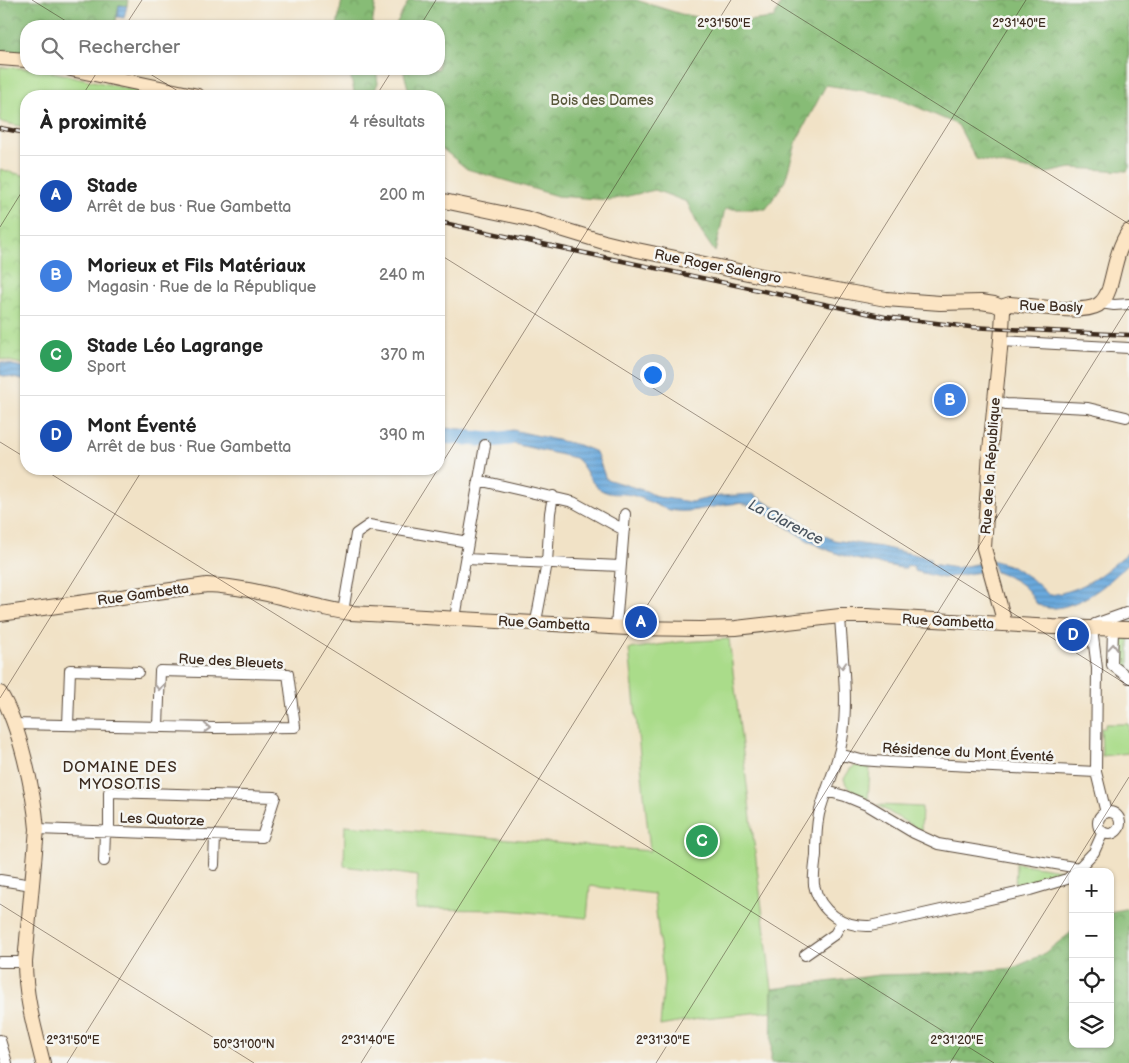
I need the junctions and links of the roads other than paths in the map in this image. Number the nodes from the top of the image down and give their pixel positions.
1 (0, 58) edge
2 (20, 60) edge
3 (99, 75) edge
4 (170, 90) edge
5 (445, 201) edge
6 (1129, 230) edge
7 (1100, 303) junction
8 (1129, 304) edge
9 (1001, 307) junction
10 (1001, 341) junction
11 (1129, 348) edge
12 (995, 401) junction
13 (1126, 417) dead end
14 (485, 445) dead end
15 (478, 480) junction
16 (552, 496) junction
17 (625, 514) dead end
18 (624, 530) junction
19 (468, 542) junction
20 (466, 559) junction
21 (546, 562) junction
22 (620, 566) junction
23 (343, 612) junction
24 (1129, 612) edge
25 (0, 614) edge
26 (840, 616) junction
27 (455, 618) junction
28 (538, 623) junction
29 (1005, 624) junction
30 (616, 627) junction
31 (1092, 629) junction
32 (1113, 629) junction
33 (1129, 629) edge
34 (1112, 665) junction
35 (1097, 668) junction
36 (138, 672) dead end
37 (1129, 678) edge
38 (0, 693) edge
39 (13, 724) junction
40 (68, 725) junction
41 (158, 726) junction
42 (839, 754) junction
43 (1096, 772) junction
44 (280, 787) dead end
45 (826, 791) junction
46 (275, 797) junction
47 (1106, 813) junction
48 (1124, 825) edge
49 (37, 828) junction
50 (107, 831) junction
51 (1103, 832) junction
52 (215, 835) junction
53 (104, 861) dead end
54 (214, 865) dead end
55 (1079, 868) edge
56 (1069, 870) edge
57 (1069, 877) edge
58 (0, 880) edge
59 (32, 884) junction
60 (842, 922) junction
61 (805, 955) dead end
62 (0, 962) edge
63 (25, 962) junction
64 (0, 1040) edge
65 (7, 1063) edge
66 (43, 1063) edge

1 - 2 street
3 - 4 street
5 - 9 street, Rue Roger Salengro
6 - 7 street
7 - 8 street
7 - 9 street, Rue Basly
9 - 10 street, Rue de la République
10 - 11 street
10 - 12 street, Rue de la République
12 - 13 street
12 - 29 street, Rue de la République
14 - 15 street
15 - 16 street
15 - 19 street
16 - 18 street
16 - 21 street
17 - 18 street
18 - 22 street
19 - 20 street
19 - 23 street
20 - 21 street
20 - 27 street
21 - 22 street
21 - 28 street
22 - 30 street
23 - 25 street, Rue Gambetta
23 - 27 street, Rue Gambetta
24 - 31 street
26 - 29 street, Rue Gambetta
26 - 30 street, Rue Gambetta
26 -> 42 street
27 - 28 street, Rue Gambetta
28 - 30 street, Rue Gambetta
29 - 31 street, Rue Gambetta
31 - 32 street, Rue Gambetta
31 - 35 street
32 - 33 street, Rue Gambetta
34 -> 32 street
34 - 35 street
34 - 37 street
35 - 43 street
36 - 40 street
38 - 39 street
39 - 40 street, Rue des Bleuets
39 - 49 street
40 - 41 street, Rue des Bleuets
41 -> 41 street, Rue des Bleuets
42 - 43 street, Résidence du Mont Éventé
42 - 45 street
43 - 47 street
44 - 46 street, Les Quatorze
45 - 56 street
45 - 60 street
46 - 50 street, Les Quatorze
46 - 52 street, Les Quatorze
47 - 48 street
47 - 51 street
48 - 51 street
49 - 50 street, Les Quatorze
49 - 59 street
50 - 52 street, Les Quatorze
50 - 53 street, Les Quatorze
51 - 55 street
52 - 54 street, Les Quatorze
57 - 60 street
58 - 59 street
59 - 63 street
60 - 61 street
62 - 63 street
63 - 66 street
64 - 65 street

